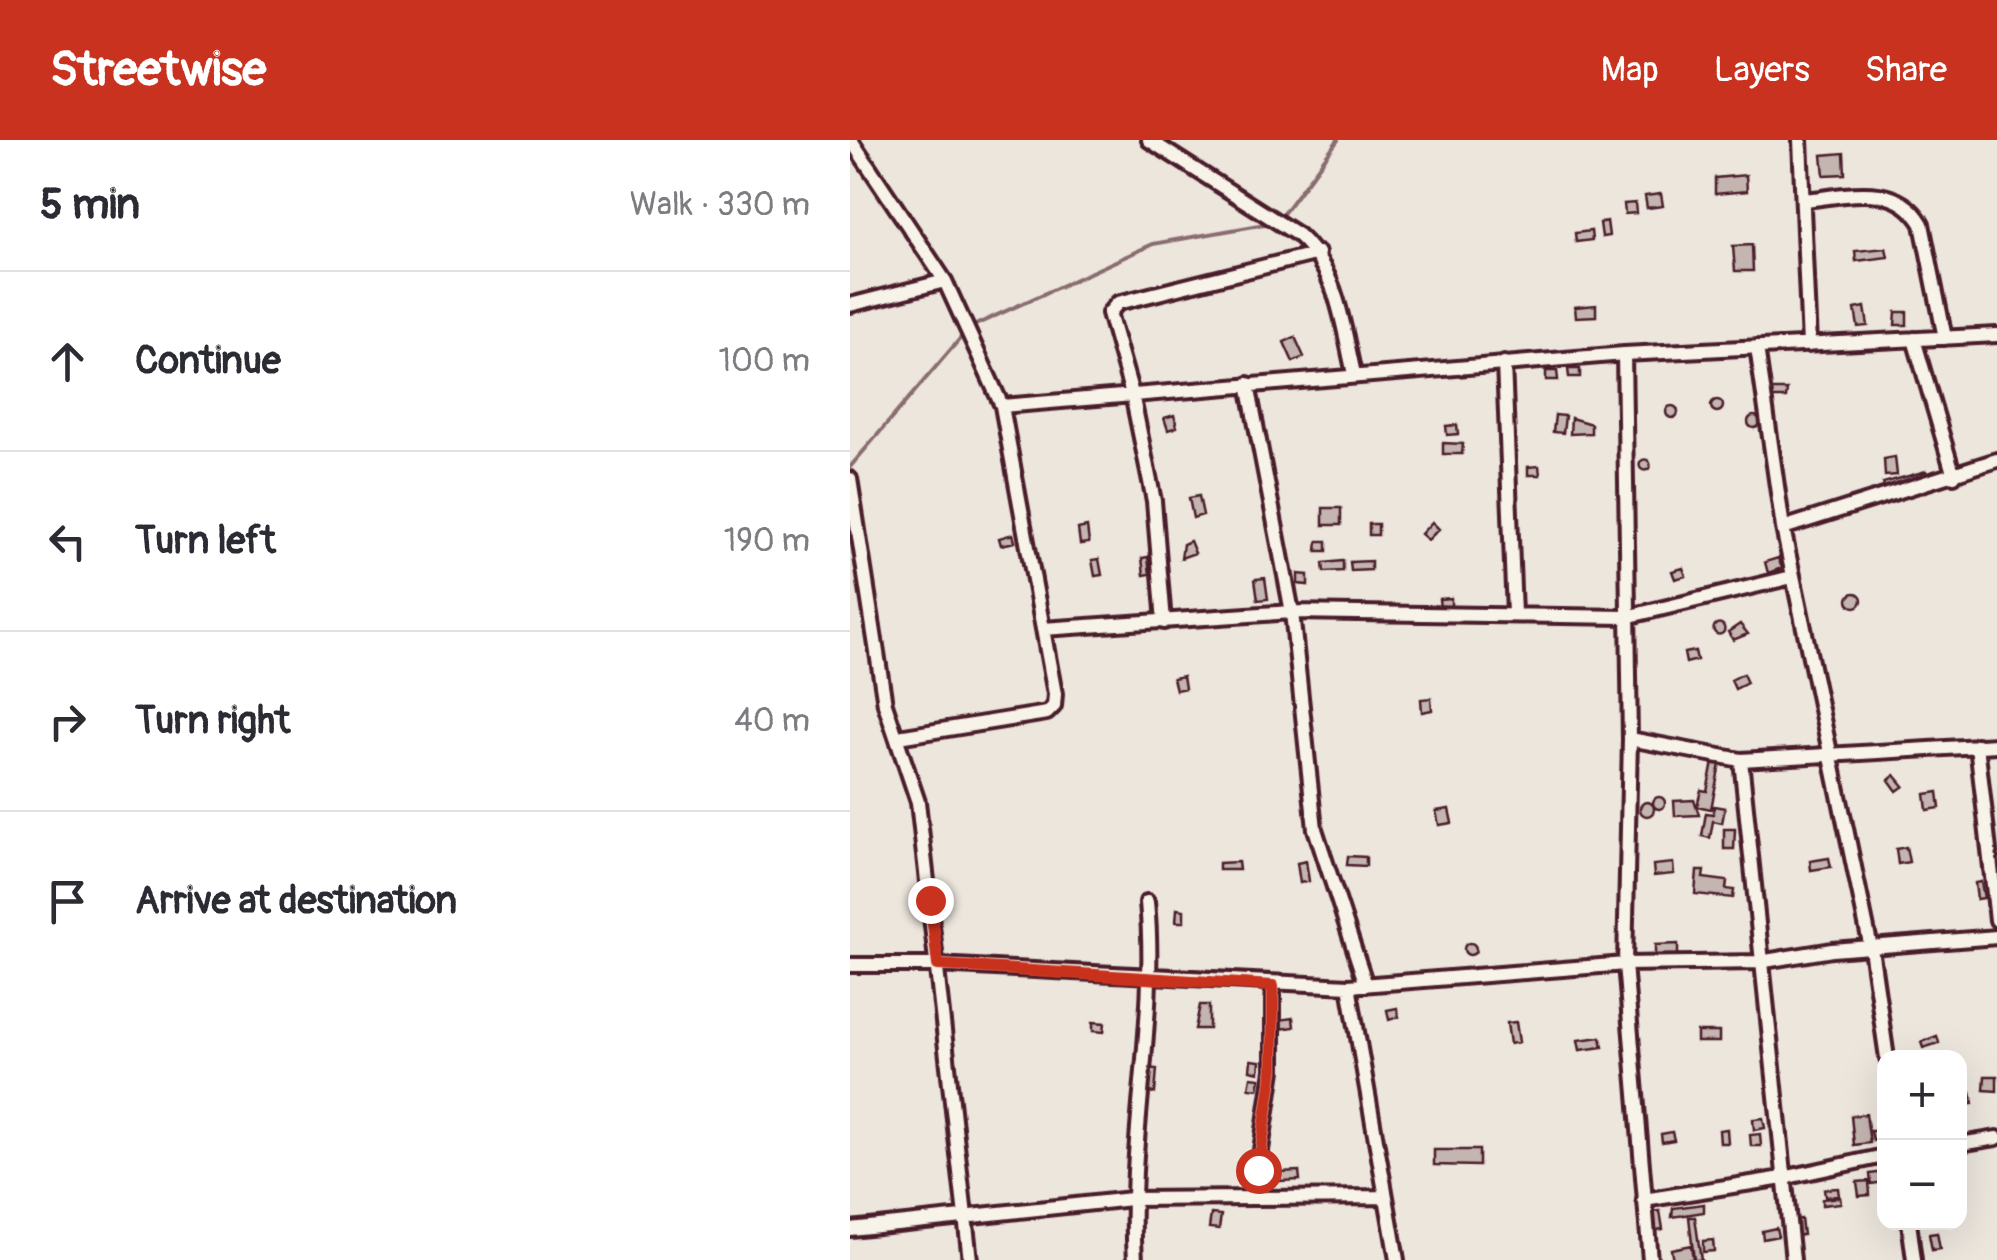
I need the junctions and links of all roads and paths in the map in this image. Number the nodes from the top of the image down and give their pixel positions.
1 (851, 140) edge
2 (1148, 140) edge
3 (1800, 140) edge
4 (1804, 200) junction
5 (1318, 253) junction
6 (946, 281) junction
7 (850, 305) edge
8 (1997, 335) edge
9 (1944, 338) junction
10 (1914, 340) junction
11 (1809, 344) junction
12 (1757, 347) junction
13 (1624, 354) junction
14 (1504, 363) junction
15 (1354, 374) junction
16 (1248, 384) junction
17 (1132, 394) junction
18 (1002, 406) junction
19 (1997, 460) edge
20 (1954, 476) junction
21 (850, 478) edge
22 (1783, 528) junction
23 (1792, 578) junction
24 (1292, 612) junction
25 (1514, 614) junction
26 (1626, 616) junction
27 (1164, 622) junction
28 (1043, 629) junction
29 (898, 737) junction
30 (1630, 739) junction
31 (1997, 745) edge
32 (1976, 746) junction
33 (1833, 756) junction
34 (1741, 760) junction
35 (1147, 902) dead end
36 (1997, 920) edge
37 (1997, 937) edge
38 (1871, 948) junction
39 (1759, 962) junction
40 (1625, 964) junction
41 (938, 965) junction
42 (850, 966) edge
43 (1148, 977) junction
44 (1366, 985) junction
45 (1273, 986) junction
46 (1349, 986) junction
47 (1885, 1050) edge
48 (1997, 1138) edge
49 (1967, 1143) edge
50 (1877, 1158) edge
51 (1784, 1178) junction
52 (1254, 1197) junction
53 (1385, 1197) junction
54 (1131, 1199) junction
55 (1644, 1200) junction
56 (965, 1215) junction
57 (850, 1229) edge
58 (1910, 1230) edge
59 (970, 1260) edge
60 (1135, 1260) edge
61 (1397, 1260) edge
62 (1650, 1260) edge
63 (1793, 1260) edge
64 (1914, 1260) edge

1 - 6 street
2 - 5 street
3 - 4 street
4 - 9 street
4 - 11 street
5 - 15 street
5 - 17 street
6 - 7 street
6 - 18 street
8 - 9 street
9 - 10 street
10 - 11 street
10 - 20 street
11 - 12 street
12 - 13 street
12 - 22 street
13 - 14 street
13 - 26 street
14 - 15 street
14 - 25 street
15 - 16 street
16 - 17 street
16 - 24 street
17 - 18 street
17 - 27 street
18 - 28 street
19 - 20 street
20 - 22 street
21 - 29 street
22 - 23 street
23 - 26 street
23 - 33 street
24 - 25 street
24 - 27 street
24 - 44 street
25 - 26 street
26 - 30 street
27 - 28 street
28 - 29 street
29 - 41 street
30 - 34 street
30 - 40 street
31 - 32 street
32 - 33 street
32 - 36 street
33 - 34 street
33 - 38 street
34 - 39 street
35 - 43 street
37 - 38 street
38 - 39 street
38 - 47 street
39 - 40 street
39 - 51 street
40 - 44 street
40 - 55 street
41 - 42 street
41 - 43 street
41 - 56 street
43 - 45 street
43 - 54 street
44 - 46 street
45 - 46 street
45 - 52 street
46 - 53 street
48 - 49 street
50 - 51 street
51 - 55 street
51 - 63 street
52 - 53 street
52 - 54 street
53 - 61 street
54 - 56 street
54 - 60 street
55 - 62 street
56 - 57 street
56 - 59 street
58 - 64 street

